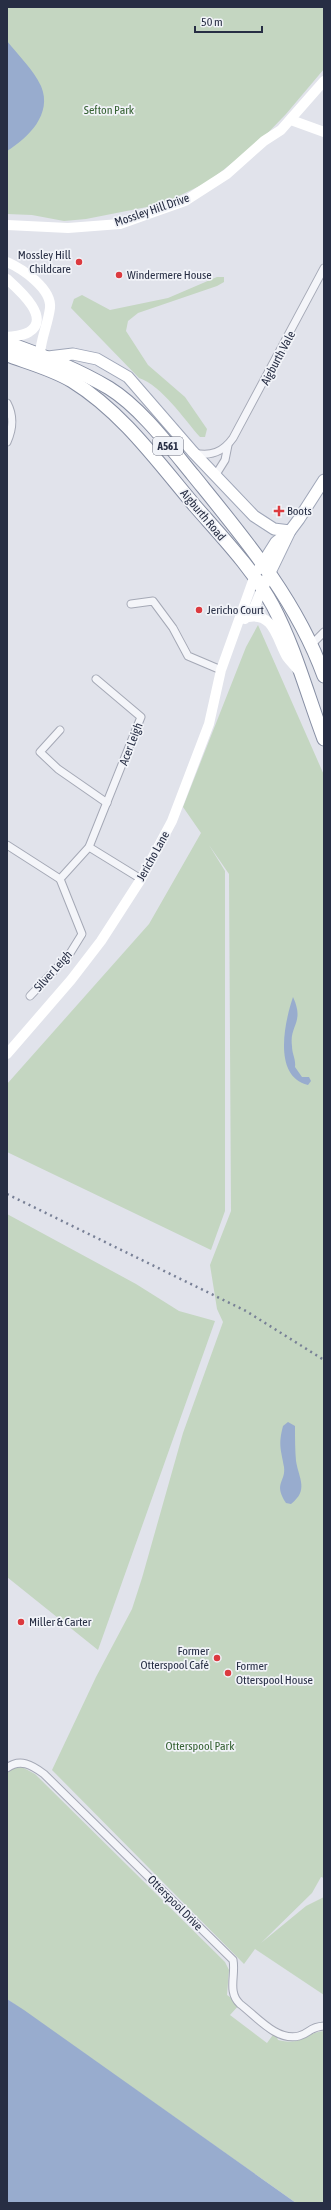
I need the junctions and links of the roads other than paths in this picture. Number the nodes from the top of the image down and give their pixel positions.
1 (324, 81) edge
2 (291, 120) junction
3 (324, 132) edge
4 (7, 225) edge
5 (7, 262) edge
6 (324, 268) edge
7 (7, 279) edge
8 (7, 337) edge
9 (7, 343) edge
10 (7, 355) edge
11 (44, 356) junction
12 (7, 403) edge
13 (7, 442) edge
14 (228, 445) junction
15 (193, 452) junction
16 (215, 476) junction
17 (323, 485) edge
18 (290, 531) junction
19 (266, 568) junction
20 (254, 578) junction
21 (262, 589) junction
22 (131, 604) dead end
23 (248, 617) junction
24 (237, 625) junction
25 (324, 632) edge
26 (312, 644) junction
27 (221, 670) junction
28 (298, 671) junction
29 (324, 676) edge
30 (96, 679) dead end
31 (60, 730) dead end
32 (324, 739) edge
33 (107, 803) junction
34 (7, 845) edge
35 (89, 847) junction
36 (60, 879) junction
37 (140, 879) junction
38 (30, 996) dead end
39 (8, 1052) edge
40 (7, 1768) edge
41 (324, 2026) edge

1 - 2 street, Mossley Hill Drive
2 - 3 street
2 - 4 street, Mossley Hill Drive
5 - 11 street
6 - 14 street, Aigburth Vale
7 - 8 street
9 - 11 highway, Aigburth Road / A561
10 - 20 highway, Aigburth Road / A561
11 - 15 main road
11 - 19 highway, Aigburth Road / A561
12 - 13 street
14 - 15 street
14 - 16 street, Aigburth Vale
15 - 16 main road
16 - 18 main road
17 - 18 main road
18 - 19 main road
19 - 20 main road
19 - 21 main road
19 - 26 highway, Aigburth Road / A561
20 - 21 highway, Aigburth Road / A561
20 - 24 street, Jericho Lane
21 - 23 street
21 - 28 highway, Aigburth Road / A561
22 - 27 street
23 - 24 street
23 - 28 street
24 - 27 street, Jericho Lane
25 - 26 street
26 - 29 highway, Aigburth Road / A561
27 - 37 street, Jericho Lane
28 - 32 highway, Aigburth Road / A561
30 - 33 street, Acer Leigh
31 - 33 street
33 - 35 street, Acer Leigh
34 - 36 street
35 - 36 street
35 - 37 street
36 - 38 street, Silver Leigh
37 - 39 street, Jericho Lane
40 - 41 street, Otterspool Drive

